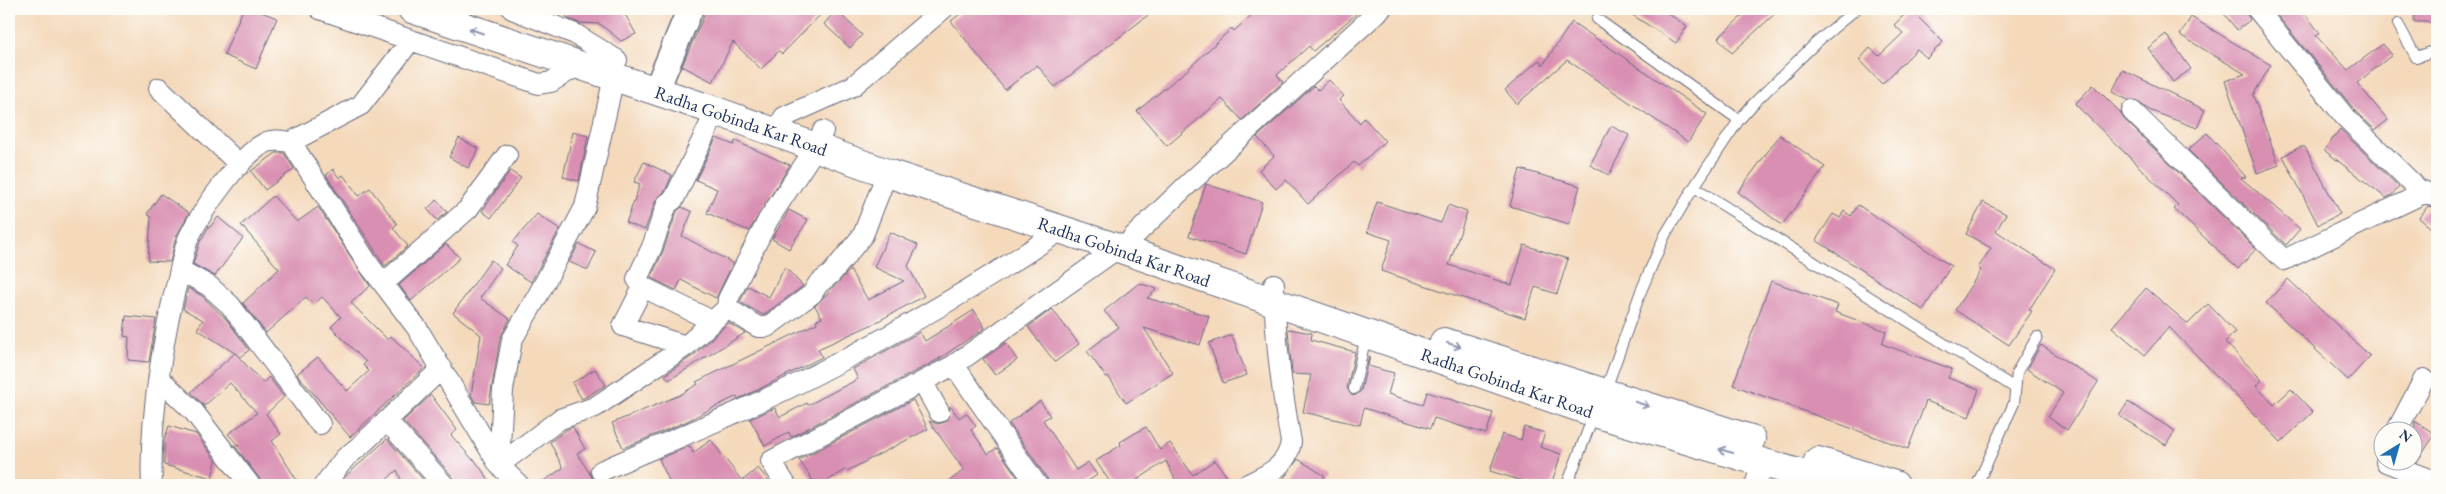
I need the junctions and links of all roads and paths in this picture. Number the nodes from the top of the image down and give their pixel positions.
1 (320, 9) edge
2 (412, 9) edge
3 (470, 9) edge
4 (690, 9) edge
5 (943, 9) edge
6 (1381, 9) edge
7 (1856, 9) edge
8 (2257, 9) edge
9 (1597, 19) dead end
10 (2398, 24) dead end
11 (520, 28) edge
12 (411, 40) junction
13 (2437, 50) edge
14 (577, 66) junction
15 (616, 68) junction
16 (659, 82) junction
17 (159, 88) dead end
18 (716, 111) junction
19 (2132, 111) dead end
20 (1739, 120) junction
21 (781, 125) junction
22 (819, 139) junction
23 (291, 142) junction
24 (507, 155) dead end
25 (240, 165) junction
26 (887, 173) junction
27 (1694, 187) junction
28 (2431, 195) edge
29 (1061, 230) junction
30 (1125, 243) junction
31 (180, 270) junction
32 (384, 283) junction
33 (643, 288) junction
34 (1274, 294) junction
35 (727, 308) junction
36 (712, 321) junction
37 (1366, 335) junction
38 (2037, 337) dead end
39 (686, 346) junction
40 (954, 365) junction
41 (442, 368) junction
42 (159, 378) junction
43 (2424, 379) dead end
44 (923, 383) junction
45 (2015, 388) junction
46 (1354, 389) dead end
47 (1600, 402) junction
48 (939, 412) dead end
49 (388, 421) junction
50 (2401, 422) edge
51 (320, 424) dead end
52 (499, 465) junction
53 (601, 471) dead end
54 (2412, 472) edge
55 (1759, 474) edge
56 (2437, 482) edge
57 (152, 485) edge
58 (250, 485) edge
59 (324, 485) edge
60 (444, 485) edge
61 (519, 485) edge
62 (786, 485) edge
63 (1037, 485) edge
64 (1246, 485) edge
65 (1566, 485) edge
66 (1839, 485) edge
67 (1896, 485) edge
68 (1977, 485) edge

1 - 12 street
11 -> 2 main road
3 - 11 main road
4 - 16 street
5 - 21 street
6 - 30 street
7 - 20 lane
8 - 28 street
9 - 20 lane
10 - 13 lane
11 - 14 main road
11 - 15 main road
12 - 14 street
12 - 23 street
14 - 15 main road
15 - 16 main road
15 - 52 street
16 - 18 main road, Radha Gobinda Kar Road
16 - 21 main road
17 - 25 street
18 - 21 main road, Radha Gobinda Kar Road
18 - 33 street
19 - 28 street
20 - 27 lane
21 - 22 main road
22 - 26 main road, Radha Gobinda Kar Road
22 - 30 main road
22 - 35 street
23 - 25 street
23 - 32 street
24 - 32 street
25 - 31 street
26 - 29 main road, Radha Gobinda Kar Road
26 - 35 street
27 - 45 lane
27 - 47 lane
29 - 30 main road, Radha Gobinda Kar Road
29 - 53 street
30 - 34 main road
30 - 40 street
31 - 42 street
31 - 51 street
32 - 41 street
33 - 36 street
33 - 39 street
34 - 37 main road, Radha Gobinda Kar Road
34 -> 47 main road
34 - 64 street
35 - 36 street
36 - 39 street
37 - 46 lane
37 - 47 main road, Radha Gobinda Kar Road
38 - 45 lane
39 - 52 street
40 - 44 street
40 - 63 street
41 - 49 street
41 - 52 street
42 - 57 street
42 - 58 street
43 - 50 street
44 - 48 street
44 - 62 street
45 - 68 lane
55 -> 47 main road, Radha Gobinda Kar Road
47 - 65 lane
47 -> 67 main road
49 - 59 street
49 - 60 street
52 - 61 street
54 - 56 street
55 - 66 main road, Radha Gobinda Kar Road

